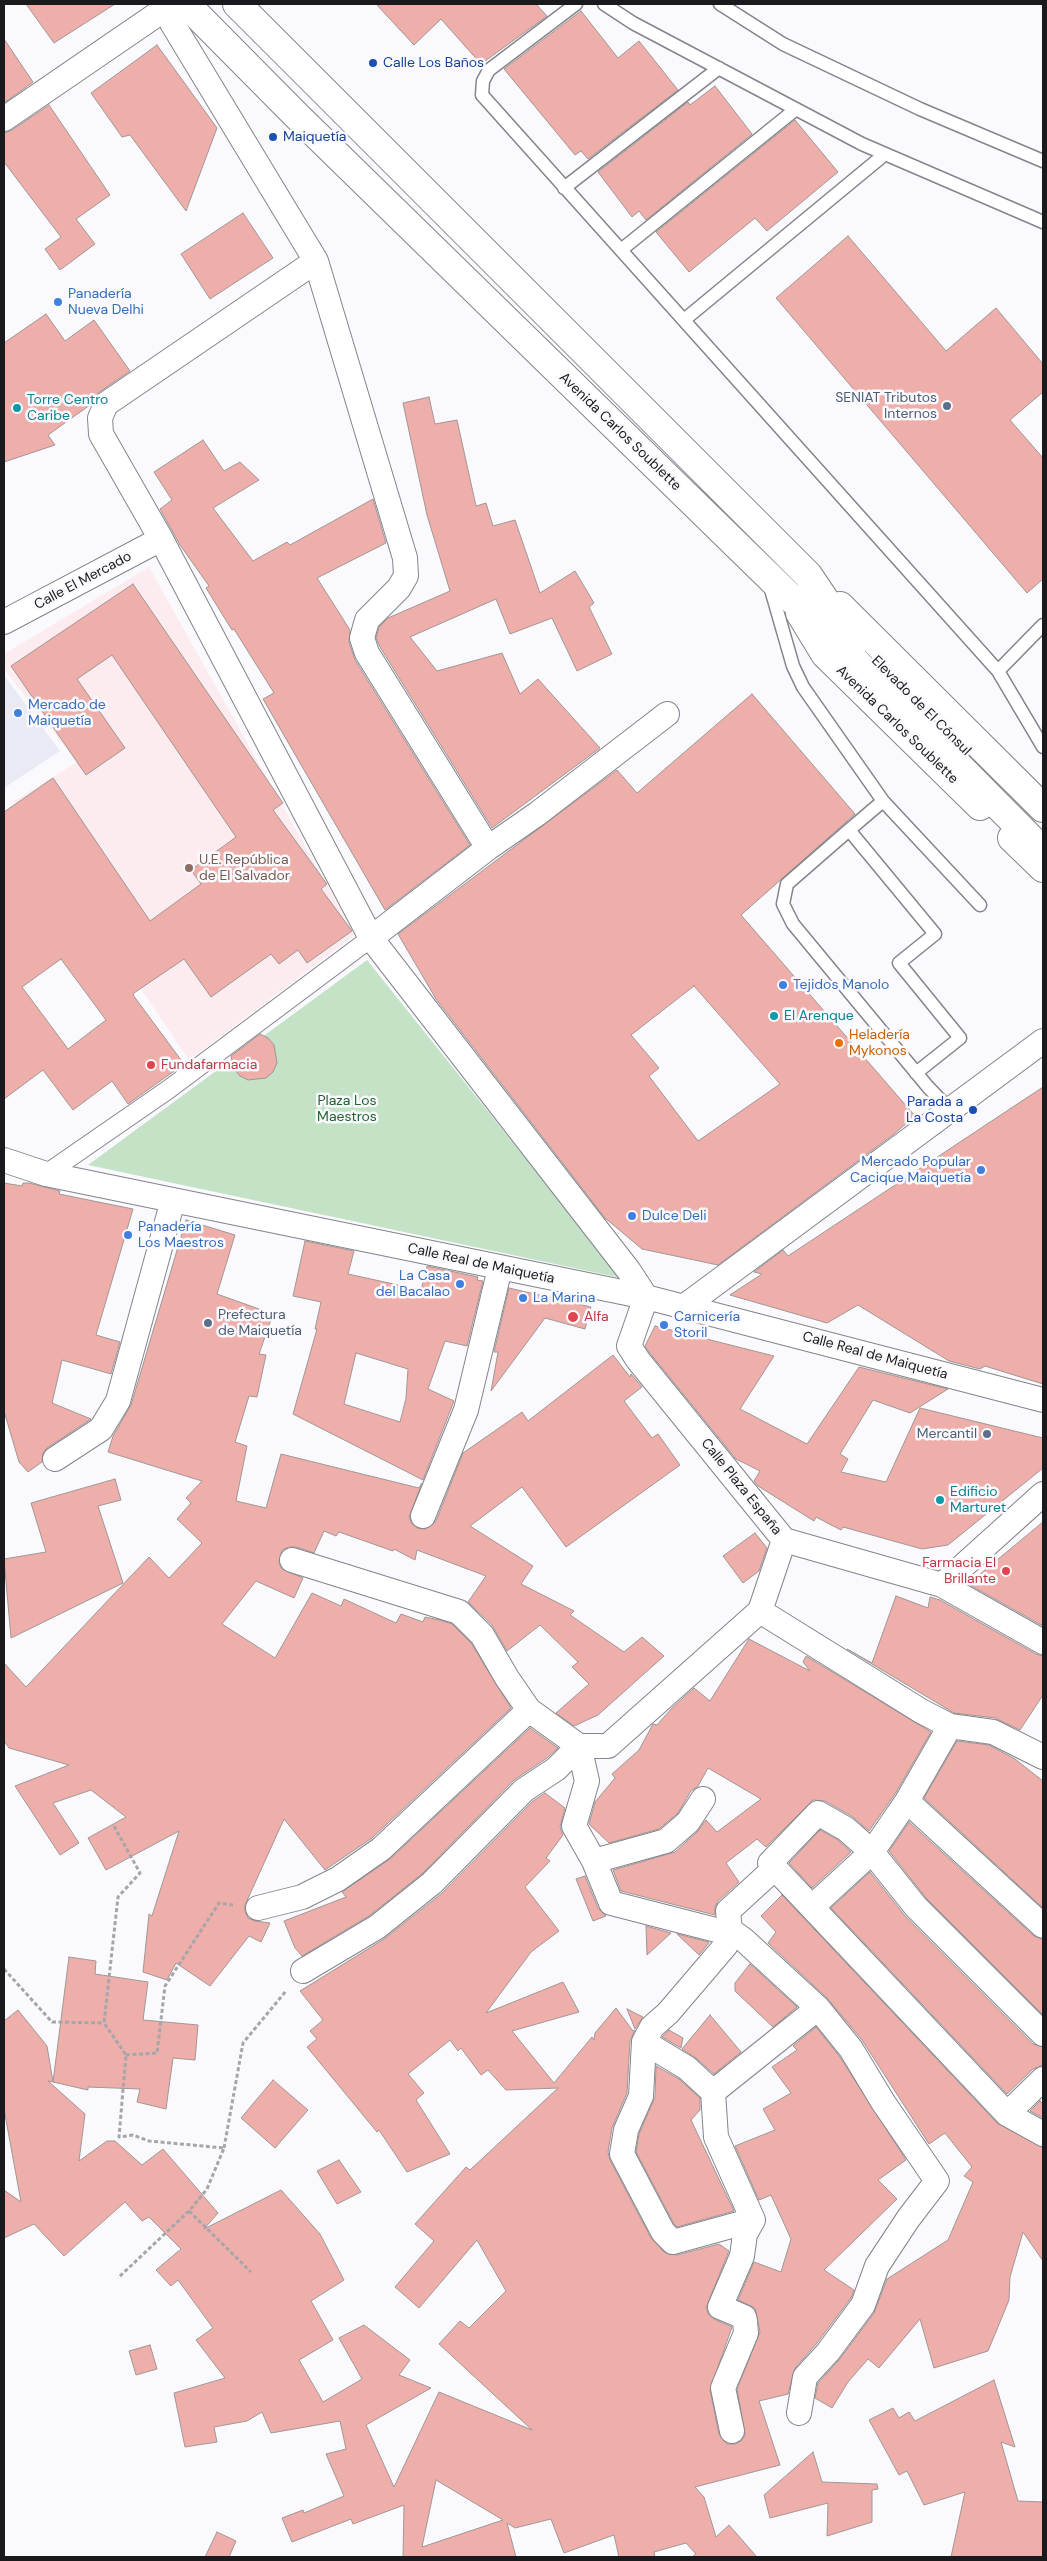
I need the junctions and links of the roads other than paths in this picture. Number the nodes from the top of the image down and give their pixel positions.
1 (172, 4) edge
2 (178, 4) edge
3 (186, 4) edge
4 (237, 4) edge
5 (576, 4) edge
6 (604, 4) edge
7 (720, 4) edge
8 (719, 68) junction
9 (796, 109) junction
10 (4, 119) edge
11 (885, 154) junction
12 (1043, 161) edge
13 (564, 188) junction
14 (1043, 222) edge
15 (621, 250) junction
16 (316, 261) junction
17 (684, 320) junction
18 (161, 539) junction
19 (767, 575) junction
20 (808, 575) junction
21 (790, 597) junction
22 (4, 622) edge
23 (1043, 625) edge
24 (998, 671) junction
25 (667, 714) dead end
26 (1043, 747) edge
27 (883, 801) junction
28 (1043, 808) edge
29 (849, 830) junction
30 (1043, 830) edge
31 (488, 848) junction
32 (1043, 851) edge
33 (1043, 868) edge
34 (980, 905) dead end
35 (371, 938) junction
36 (1043, 1041) edge
37 (916, 1073) junction
38 (950, 1110) junction
39 (4, 1160) edge
40 (46, 1174) junction
41 (173, 1200) junction
42 (500, 1268) junction
43 (646, 1297) junction
44 (685, 1306) junction
45 (1043, 1400) edge
46 (54, 1459) dead end
47 (1043, 1494) edge
48 (423, 1516) dead end
49 (784, 1540) junction
50 (292, 1560) dead end
51 (942, 1585) junction
52 (760, 1612) junction
53 (1043, 1642) edge
54 (529, 1710) junction
55 (950, 1726) junction
56 (580, 1746) junction
57 (1043, 1757) edge
58 (703, 1799) dead end
59 (907, 1801) junction
60 (872, 1852) junction
61 (594, 1861) junction
62 (775, 1868) junction
63 (813, 1906) junction
64 (258, 1908) dead end
65 (1043, 1926) edge
66 (730, 1930) junction
67 (303, 1971) road end
68 (818, 2008) junction
69 (1043, 2034) edge
70 (644, 2042) junction
71 (1043, 2079) edge
72 (714, 2092) junction
73 (1007, 2114) junction
74 (1043, 2134) edge
75 (753, 2220) junction
76 (799, 2413) dead end
77 (732, 2431) dead end

1 - 10 street
2 - 16 street
3 - 19 main road, Avenida Carlos Soublette
4 - 20 main road
5 - 13 lane
6 - 8 lane
7 - 12 lane
8 - 9 lane
8 - 13 lane
9 - 11 lane
9 - 15 lane
11 - 14 lane
11 - 17 lane
13 - 15 lane
15 - 17 lane
16 - 18 street
16 - 31 street
17 - 24 lane
18 - 22 street, Calle El Mercado
18 - 35 street
19 - 21 main road, Avenida Carlos Soublette
19 - 27 lane
20 - 28 main road
20 - 30 main road, Elevado de El Cónsul
21 - 32 main road, Elevado de El Cónsul
21 - 33 main road, Avenida Carlos Soublette
23 - 24 lane
24 - 26 lane
25 - 31 street
27 - 29 lane
27 - 34 lane
29 - 37 lane
29 - 37 lane
31 - 35 street
35 - 40 street
35 - 43 street
36 - 38 street
37 - 38 lane
38 - 44 street
39 - 40 street, Calle Real de Maiquetía
40 - 41 street, Calle Real de Maiquetía
41 - 42 street, Calle Real de Maiquetía
41 - 46 street
42 - 43 street, Calle Real de Maiquetía
42 - 48 street
43 - 44 street, Calle Real de Maiquetía
43 - 49 street, Calle Plaza España
44 - 45 street, Calle Real de Maiquetía
47 - 51 street
49 - 51 street, Calle Plaza España
49 - 52 street
50 - 54 street
51 - 53 street, Calle Plaza España
52 - 55 street
52 - 56 street
54 - 56 street
54 - 64 street
55 - 57 street
55 - 59 street
56 - 61 street
56 - 67 street
58 - 61 street
59 - 60 street
59 - 65 street
60 - 62 street
60 - 63 street
60 - 69 street
61 - 66 street
62 - 63 street
62 - 66 street
63 - 73 street
66 - 68 street
66 - 70 street
68 - 72 street
68 - 76 street
70 - 72 street
70 - 75 street
71 - 73 street
72 - 75 street
73 - 74 street
75 - 77 street

